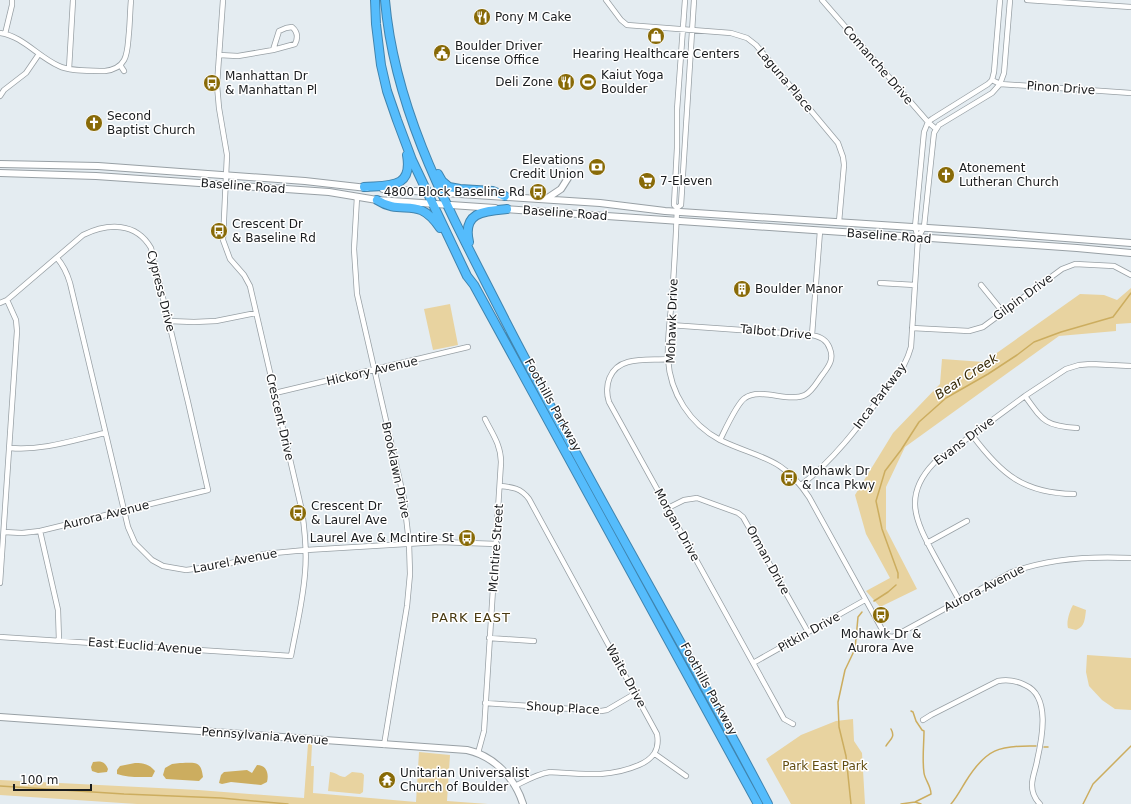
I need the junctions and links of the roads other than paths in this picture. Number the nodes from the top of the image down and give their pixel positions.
1 (12, 0) edge
2 (73, 0) edge
3 (131, 0) edge
4 (223, 0) edge
5 (375, 0) edge
6 (385, 0) edge
7 (606, 0) edge
8 (685, 0) edge
9 (694, 0) edge
10 (822, 0) edge
11 (1000, 0) edge
12 (1010, 0) edge
13 (1027, 0) edge
14 (1131, 7) edge
15 (683, 30) junction
16 (692, 30) junction
17 (3, 34) edge
18 (273, 50) junction
19 (39, 54) junction
20 (219, 55) junction
21 (120, 65) junction
22 (69, 69) junction
23 (124, 71) dead end
24 (992, 80) junction
25 (1000, 84) junction
26 (1131, 93) edge
27 (0, 96) edge
28 (928, 122) junction
29 (936, 129) junction
30 (415, 130) junction
31 (405, 144) junction
32 (0, 164) edge
33 (0, 173) edge
34 (226, 176) junction
35 (568, 178) dead end
36 (226, 185) junction
37 (364, 187) junction
38 (428, 192) junction
39 (441, 192) junction
40 (505, 196) junction
41 (357, 197) junction
42 (377, 200) junction
43 (545, 200) junction
44 (434, 203) junction
45 (447, 204) junction
46 (507, 209) junction
47 (677, 210) junction
48 (676, 221) junction
49 (839, 222) junction
50 (915, 227) junction
51 (924, 228) junction
52 (820, 231) junction
53 (918, 238) junction
54 (1131, 243) edge
55 (1131, 253) edge
56 (57, 258) junction
57 (474, 258) junction
58 (1131, 275) edge
59 (467, 276) junction
60 (880, 284) dead end
61 (981, 284) dead end
62 (915, 285) junction
63 (7, 300) junction
64 (0, 303) edge
65 (1003, 312) junction
66 (256, 313) junction
67 (168, 321) junction
68 (670, 325) junction
69 (912, 328) junction
70 (812, 334) junction
71 (468, 347) dead end
72 (668, 359) junction
73 (1131, 366) edge
74 (374, 370) junction
75 (275, 393) junction
76 (1026, 396) junction
77 (485, 419) dead end
78 (1077, 428) dead end
79 (105, 433) junction
80 (972, 435) junction
81 (720, 440) junction
82 (10, 448) junction
83 (801, 485) junction
84 (500, 486) junction
85 (208, 490) joint
86 (1074, 494) dead end
87 (668, 508) junction
88 (124, 510) junction
89 (967, 521) dead end
90 (40, 530) junction
91 (4, 532) junction
92 (409, 543) junction
93 (927, 543) junction
94 (497, 544) junction
95 (306, 550) junction
96 (1131, 558) edge
97 (0, 583) edge
98 (865, 600) junction
99 (959, 600) junction
100 (808, 632) junction
101 (0, 638) edge
102 (489, 638) junction
103 (59, 641) junction
104 (534, 641) dead end
105 (291, 656) joint
106 (753, 663) junction
107 (636, 693) junction
108 (485, 703) junction
109 (0, 717) edge
110 (923, 720) dead end
111 (793, 724) dead end
112 (384, 745) junction
113 (478, 752) junction
114 (655, 754) junction
115 (686, 776) dead end
116 (515, 786) junction
117 (523, 804) edge
118 (758, 804) edge
119 (768, 804) edge
120 (1040, 804) edge

1 - 17 street
2 - 22 street
3 - 21 street
4 - 20 street, Crescent Drive
5 - 31 highway, Foothills Parkway
6 - 30 highway, Foothills Parkway
7 - 15 street, Laguna Place
8 - 15 street
9 - 16 street
10 - 28 street, Comanche Drive
11 - 24 street
12 - 25 street
13 - 14 street
15 - 16 street, Laguna Place
15 - 47 street
16 - 47 street
16 - 49 street, Laguna Place
17 - 19 street
18 - 18 street
18 - 20 street
19 - 22 street
19 - 27 street
20 - 34 street, Crescent Drive
21 - 22 street
21 - 23 street
24 - 25 street, Pinon Drive
24 - 28 street
25 - 26 street, Pinon Drive
25 - 29 street
28 - 29 street, Comanche Drive
28 - 50 street, Inca Parkway
29 - 51 street, Inca Parkway
30 - 39 highway, Foothills Parkway
30 - 40 highway
31 - 37 highway
31 - 38 highway, Foothills Parkway
32 - 34 main road, Baseline Road
33 - 36 main road, Baseline Road
34 - 36 street, Crescent Drive
34 - 37 main road, Baseline Road
35 - 43 main road
36 - 41 main road, Baseline Road
36 - 66 street, Crescent Drive
37 - 38 main road, Baseline Road
38 - 39 main road, Baseline Road
38 - 44 highway, Foothills Parkway
39 - 40 main road, Baseline Road
39 - 45 highway, Foothills Parkway
40 - 43 main road, Baseline Road
41 - 42 main road, Baseline Road
41 - 74 street, Brooklawn Drive
42 - 44 main road, Baseline Road
42 - 59 highway
43 - 47 main road, Baseline Road
44 - 45 main road, Baseline Road
44 - 59 highway, Foothills Parkway
45 - 46 main road, Baseline Road
45 - 57 highway, Foothills Parkway
46 - 48 main road, Baseline Road
46 - 57 highway
47 - 48 street, Mohawk Drive
47 - 49 main road, Baseline Road
48 - 52 main road, Baseline Road
48 - 68 street, Mohawk Drive
49 - 50 main road, Baseline Road
50 - 51 main road, Baseline Road
50 - 53 street, Inca Parkway
51 - 53 street, Inca Parkway
51 - 54 main road, Baseline Road
52 - 53 main road, Baseline Road
52 - 70 street
53 - 55 main road, Baseline Road
53 - 62 street, Inca Parkway
56 - 63 street, Cypress Drive
56 - 67 street, Cypress Drive
56 - 79 street, Laurel Avenue
57 - 119 highway, Foothills Parkway
58 - 65 street, Gilpin Drive
59 - 118 highway, Foothills Parkway
60 - 62 street
61 - 65 street
62 - 69 street, Inca Parkway
63 - 64 street, Cypress Drive
63 - 82 street
65 - 69 street, Gilpin Drive
66 - 67 street
66 - 75 street, Crescent Drive
67 - 85 street, Cypress Drive
68 - 70 street, Talbot Drive
68 - 72 street, Mohawk Drive
69 - 83 street, Inca Parkway
70 - 81 street, Talbot Drive
71 - 74 street, Hickory Avenue
72 - 81 street, Mohawk Drive
72 - 87 street, Morgan Drive
73 - 76 street, Evans Drive
74 - 75 street, Hickory Avenue
74 - 92 street, Brooklawn Drive
75 - 95 street, Crescent Drive
76 - 78 street
76 - 80 street, Evans Drive
77 - 84 street, McIntire Street
79 - 82 street
79 - 88 street, Laurel Avenue
80 - 86 street
80 - 93 street, Evans Drive
81 - 83 street, Mohawk Drive
82 - 91 street
83 - 98 street, Mohawk Drive
84 - 94 street, McIntire Street
84 - 107 street, Waite Drive
85 - 88 street, Aurora Avenue
87 - 100 street, Orman Drive
87 - 106 street, Morgan Drive
88 - 90 street, Aurora Avenue
88 - 95 street, Laurel Avenue
89 - 93 street
90 - 91 street, Aurora Avenue
90 - 103 street
91 - 97 street
92 - 94 street, Laurel Avenue
92 - 95 street, Laurel Avenue
92 - 112 street, Brooklawn Drive
93 - 99 street, Evans Drive
94 - 102 street, McIntire Street
95 - 105 street, Crescent Drive
96 - 99 street, Aurora Avenue
98 - 99 street, Aurora Avenue
98 - 100 street, Pitkin Drive
100 - 106 street, Pitkin Drive
101 - 103 street, East Euclid Avenue
102 - 104 street
102 - 108 street, McIntire Street
103 - 105 street, East Euclid Avenue
106 - 111 street, Morgan Drive
107 - 108 street, Shoup Place
107 - 114 street, Waite Drive
108 - 113 street, McIntire Street
109 - 112 main road, Pennsylvania Avenue
110 - 120 street
112 - 113 main road, Pennsylvania Avenue
113 - 116 main road, Pennsylvania Avenue
114 - 115 street
114 - 116 street
116 - 117 main road, Pennsylvania Avenue

